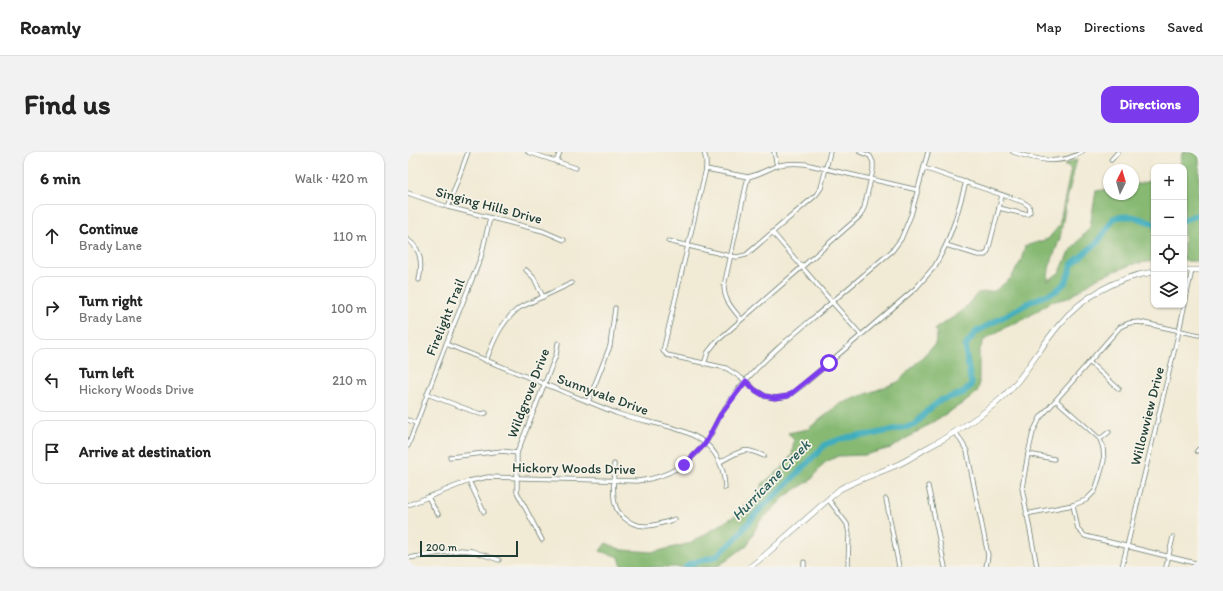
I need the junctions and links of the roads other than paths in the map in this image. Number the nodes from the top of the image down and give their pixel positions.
1 (468, 152) edge
2 (528, 152) edge
3 (560, 152) edge
4 (704, 152) edge
5 (774, 152) edge
6 (830, 152) edge
7 (860, 152) edge
8 (928, 152) edge
9 (1013, 152) edge
10 (1082, 152) edge
11 (1118, 152) edge
12 (1111, 160) dead end
13 (556, 162) junction
14 (777, 166) junction
15 (576, 168) dead end
16 (924, 168) junction
17 (706, 169) junction
18 (825, 169) junction
19 (748, 177) junction
20 (870, 179) junction
21 (966, 182) junction
22 (918, 190) junction
23 (408, 193) edge
24 (1002, 195) junction
25 (448, 207) junction
26 (999, 208) junction
27 (490, 218) junction
28 (773, 233) junction
29 (408, 240) edge
30 (564, 240) dead end
31 (668, 241) dead end
32 (946, 245) junction
33 (687, 246) junction
34 (730, 256) junction
35 (802, 267) junction
36 (526, 270) dead end
37 (1187, 270) edge
38 (1192, 270) junction
39 (1199, 270) edge
40 (1151, 273) edge
41 (419, 280) dead end
42 (572, 283) dead end
43 (543, 297) junction
44 (832, 302) junction
45 (614, 308) dead end
46 (741, 319) junction
47 (1179, 331) junction
48 (861, 335) junction
49 (1199, 335) edge
50 (446, 344) junction
51 (558, 344) dead end
52 (486, 361) junction
53 (1089, 362) junction
54 (704, 364) junction
55 (746, 381) junction
56 (544, 385) junction
57 (1119, 389) dead end
58 (427, 394) junction
59 (1056, 400) junction
60 (588, 402) junction
61 (486, 413) dead end
62 (408, 420) edge
63 (416, 423) junction
64 (955, 431) junction
65 (1109, 432) dead end
66 (1100, 439) junction
67 (705, 444) junction
68 (408, 446) edge
69 (517, 452) junction
70 (1028, 454) junction
71 (764, 456) dead end
72 (450, 457) dead end
73 (1054, 459) dead end
74 (720, 462) junction
75 (614, 464) dead end
76 (516, 478) junction
77 (469, 481) junction
78 (614, 482) junction
79 (928, 486) dead end
80 (725, 488) dead end
81 (428, 497) junction
82 (828, 499) junction
83 (886, 499) dead end
84 (408, 505) edge
85 (1073, 505) junction
86 (484, 512) dead end
87 (438, 514) dead end
88 (1026, 514) junction
89 (675, 519) dead end
90 (1173, 537) dead end
91 (542, 540) dead end
92 (1127, 547) junction
93 (1169, 556) junction
94 (408, 558) edge
95 (499, 560) dead end
96 (804, 562) dead end
97 (1199, 564) edge
98 (750, 567) edge
99 (804, 567) edge
100 (848, 567) edge
101 (899, 567) edge
102 (944, 567) edge
103 (986, 567) edge
104 (1037, 567) edge
105 (1122, 567) edge
106 (1166, 567) edge

1 - 25 street
2 - 13 street
3 - 13 street
4 - 17 street
5 - 14 street
6 - 18 street
7 - 20 street
8 - 16 street, Hickory Woods Drive
9 - 10 street
11 - 12 street
13 - 15 street
14 - 18 street
14 - 19 street
16 - 21 street
16 - 22 street, Hickory Woods Drive
17 - 19 street
17 - 33 street
18 - 20 street
18 - 28 street
19 - 34 street
20 - 22 street
20 - 35 street
21 - 24 street
21 - 32 street
22 - 44 street, Hickory Woods Drive
23 - 25 street, Singing Hills Drive
24 - 26 street
24 - 26 street
25 - 27 street, Singing Hills Drive
26 - 32 street
27 - 30 street, Singing Hills Drive
27 - 50 street, Firelight Trail
28 - 34 street
28 - 35 street
29 - 41 street
31 - 33 street
32 - 48 street
33 - 34 street
33 - 54 street
34 - 46 street
35 - 44 street
35 - 46 street
36 - 43 street
37 - 38 main road
38 - 39 main road
38 - 47 street, Willowview Drive
40 - 64 main road
42 - 43 street
43 - 52 street
44 - 48 street
44 - 55 street, Hickory Woods Drive
45 - 60 street
46 - 54 street
47 - 49 street
47 - 53 street
47 - 92 street, Willowview Drive
48 - 55 street
50 - 52 street, Sunnyvale Drive
50 - 58 street, Firelight Trail
51 - 56 street, Wildgrove Drive
52 - 56 street, Sunnyvale Drive
53 - 57 street
53 - 59 street
54 - 55 street
55 - 67 street, Hickory Woods Drive
56 - 60 street, Sunnyvale Drive
56 - 69 street, Wildgrove Drive
58 - 61 street
58 - 63 street, Firelight Trail
59 - 66 street
59 - 70 street
60 - 67 street, Sunnyvale Drive
62 - 63 street
63 - 68 street, Firelight Trail
64 - 82 main road
64 - 103 street
65 - 66 street
66 - 85 street
67 - 74 street, Sunnyvale Drive
67 - 78 street, Hickory Woods Drive
69 - 72 street
69 - 76 street, Wildgrove Drive
70 - 73 street
70 - 88 street
71 - 74 street
74 - 80 street, Sunnyvale Drive
75 - 78 street
76 - 77 street, Hickory Woods Drive
76 - 78 street, Hickory Woods Drive
76 - 91 street, Wildgrove Drive
77 - 81 street, Hickory Woods Drive
77 - 86 street
78 - 89 street
79 - 102 street
81 - 84 street, Hickory Woods Drive
81 - 87 street
82 - 98 main road
82 - 100 street
83 - 101 street
85 - 88 street
85 - 92 street
88 - 104 street
90 - 93 street
92 - 93 street
92 - 105 street, Willowview Drive
93 - 97 street
93 - 106 street
94 - 95 street
96 - 99 street

